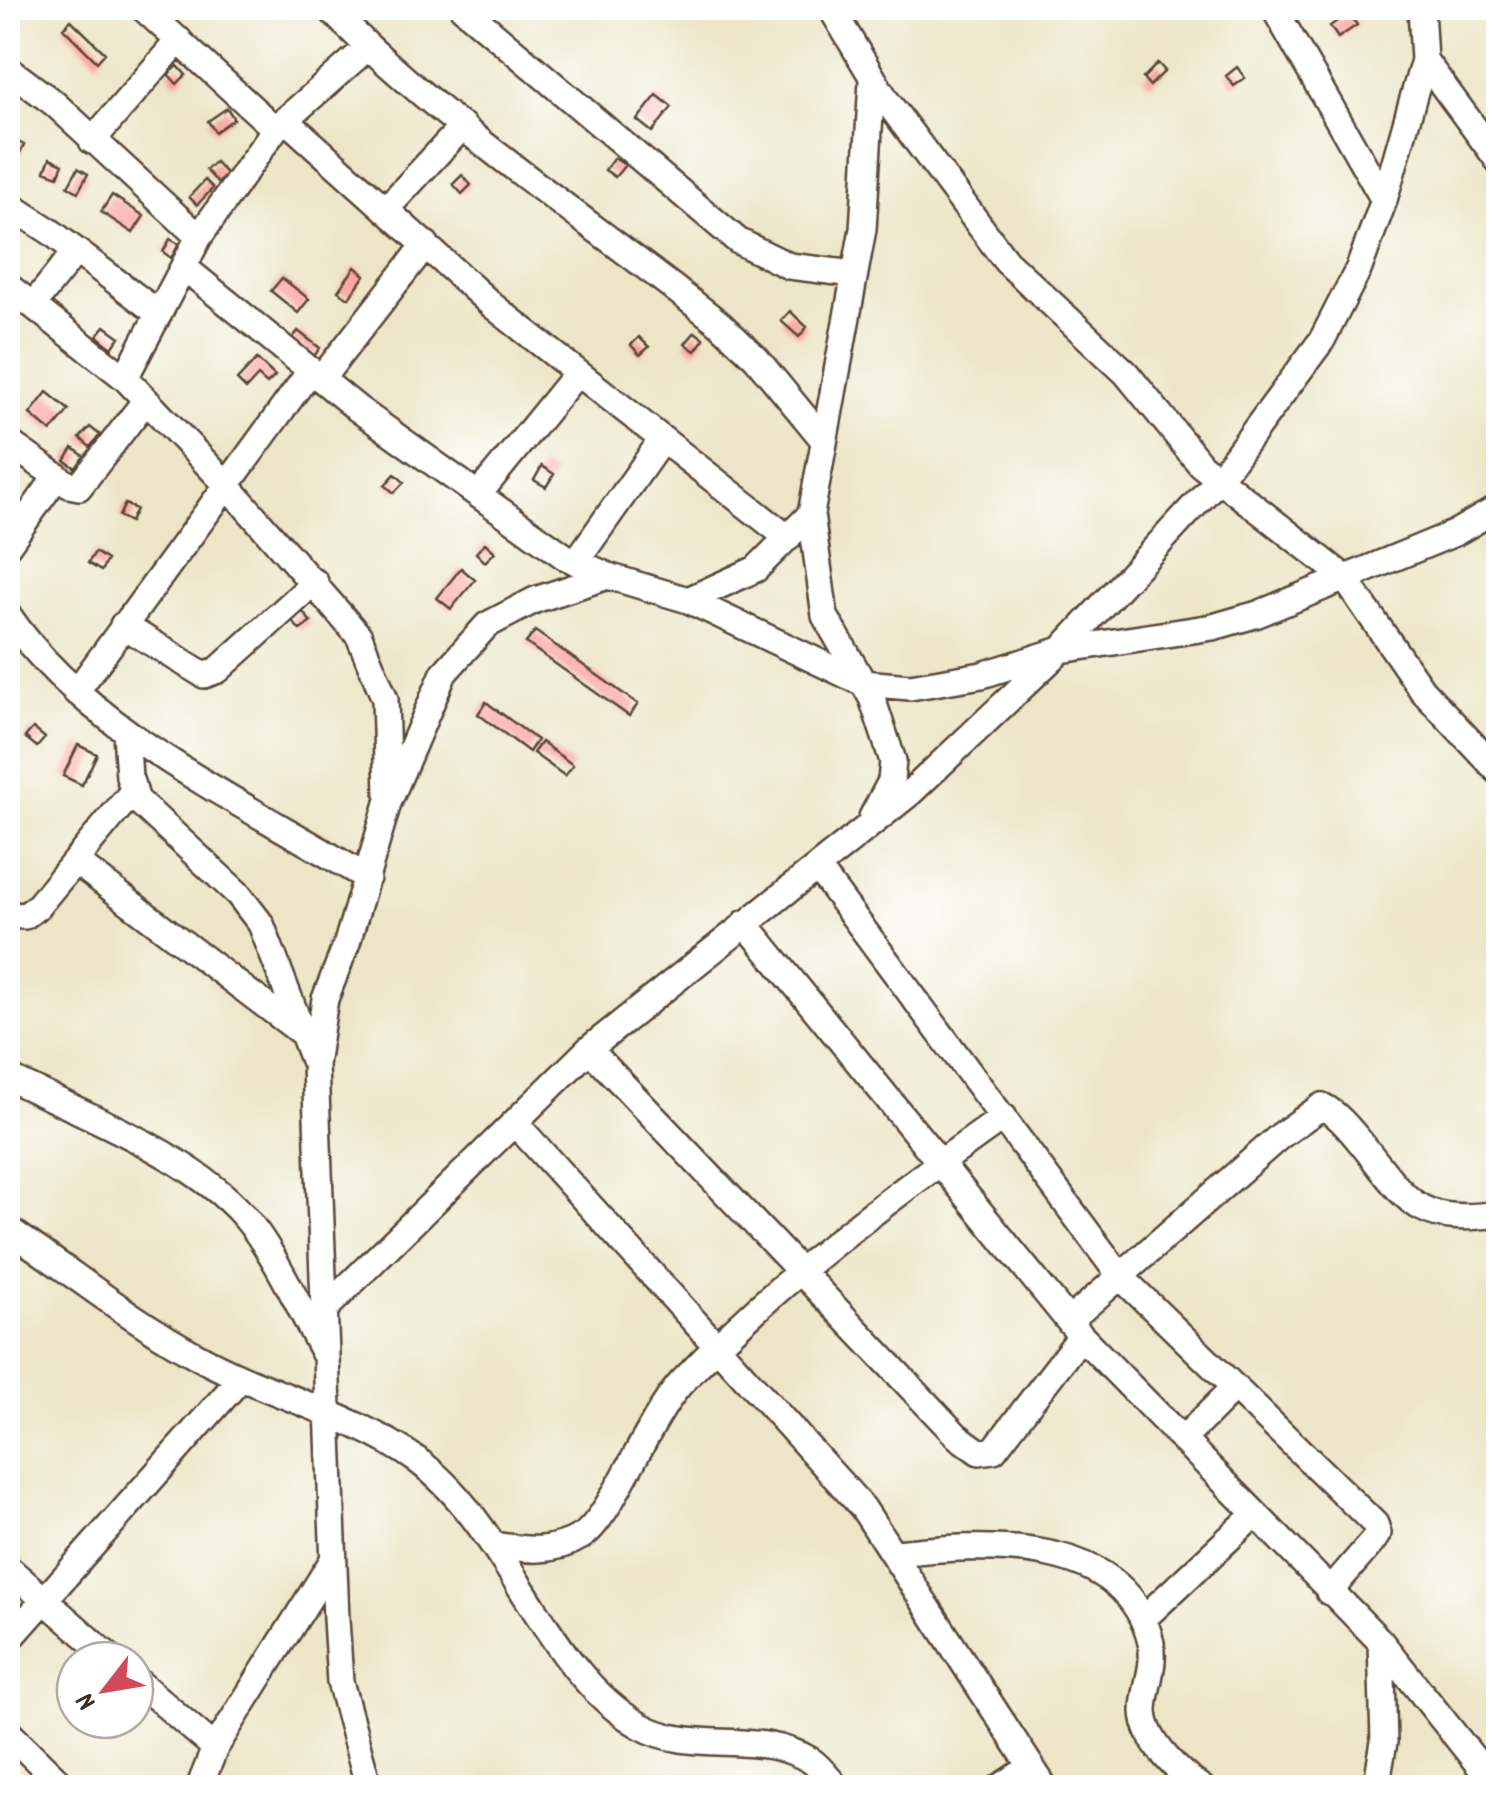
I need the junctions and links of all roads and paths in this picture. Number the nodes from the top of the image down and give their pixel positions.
1 (144, 8) edge
2 (329, 8) edge
3 (463, 8) edge
4 (831, 8) edge
5 (1274, 8) edge
6 (1421, 8) edge
7 (179, 40) junction
8 (368, 48) junction
9 (1424, 60) junction
10 (8, 69) edge
11 (872, 80) junction
12 (280, 125) junction
13 (463, 126) junction
14 (92, 140) junction
15 (1498, 160) edge
16 (1384, 200) junction
17 (8, 204) edge
18 (386, 209) junction
19 (199, 236) junction
20 (426, 244) junction
21 (76, 251) junction
22 (186, 269) junction
23 (854, 274) junction
24 (16, 297) edge
25 (159, 314) junction
26 (577, 373) junction
27 (316, 374) junction
28 (126, 378) junction
29 (146, 400) junction
30 (822, 438) junction
31 (662, 441) junction
32 (8, 442) edge
33 (57, 476) junction
34 (1218, 480) junction
35 (226, 484) junction
36 (478, 494) junction
37 (1498, 508) edge
38 (812, 514) junction
39 (788, 538) junction
40 (8, 545) edge
41 (576, 562) junction
42 (608, 576) junction
43 (1344, 577) junction
44 (315, 582) junction
45 (688, 600) junction
46 (123, 625) junction
47 (11, 628) edge
48 (1061, 650) junction
49 (863, 683) junction
50 (76, 692) junction
51 (126, 732) junction
52 (1498, 772) edge
53 (134, 790) junction
54 (388, 803) junction
55 (866, 830) junction
56 (75, 862) junction
57 (817, 867) junction
58 (367, 878) junction
59 (9, 915) edge
60 (745, 922) junction
61 (304, 1034) junction
62 (589, 1049) junction
63 (315, 1065) junction
64 (8, 1076) edge
65 (1004, 1116) junction
66 (517, 1124) junction
67 (942, 1160) junction
68 (1498, 1214) edge
69 (8, 1229) edge
70 (802, 1270) junction
71 (1120, 1276) junction
72 (326, 1308) junction
73 (1075, 1328) junction
74 (715, 1348) junction
75 (328, 1359) junction
76 (241, 1378) junction
77 (1234, 1388) junction
78 (330, 1414) junction
79 (1182, 1440) junction
80 (1254, 1515) junction
81 (494, 1545) junction
82 (896, 1553) junction
83 (334, 1558) junction
84 (8, 1568) edge
85 (1328, 1592) junction
86 (45, 1601) junction
87 (1143, 1619) junction
88 (91, 1640) edge
89 (8, 1642) edge
90 (1381, 1642) junction
91 (155, 1696) edge
92 (8, 1732) edge
93 (215, 1748) junction
94 (1038, 1777) edge
95 (65, 1788) edge
96 (199, 1788) edge
97 (369, 1788) edge
98 (836, 1788) edge
99 (999, 1788) edge
100 (1202, 1788) edge
101 (1376, 1788) edge
102 (1498, 1788) edge

1 - 7 street
2 - 8 street
3 - 23 street
4 - 11 street
5 - 16 street
6 - 9 street
7 - 12 street
7 - 14 street
8 - 12 street
8 - 13 street
9 - 15 street
9 - 16 street
10 - 14 street
11 - 23 street
11 - 34 street
12 - 18 street
12 - 19 street
13 - 18 street
13 - 30 street
14 - 19 street
16 - 34 street
17 - 21 street
18 - 20 street
19 - 22 street
20 - 26 street
20 - 27 street
21 - 24 street
21 - 25 street
22 - 25 street
22 - 27 street
23 - 30 street
24 - 28 street
25 - 28 street
26 - 31 street
26 - 36 street
27 - 35 street
27 - 36 street
28 - 29 street
29 - 33 street
29 - 35 street
30 - 38 street
31 - 39 street
31 - 41 street
32 - 33 street
33 - 40 street
34 - 43 street
34 - 48 street
35 - 44 street
35 - 46 street
36 - 41 street
37 - 43 street
38 - 39 street
38 - 49 street
39 - 45 street
41 - 42 street
42 - 45 street
42 - 54 street
43 - 48 street
43 - 52 street
44 - 46 street
44 - 54 street
45 - 49 street
46 - 50 street
47 - 50 street
48 - 49 street
48 - 55 street
49 - 55 street
50 - 51 street
51 - 53 street
51 - 58 street
53 - 56 street
53 - 61 street
54 - 58 street
55 - 57 street
56 - 59 street
56 - 61 street
57 - 60 street
57 - 65 street
58 - 63 street
60 - 62 street
60 - 67 street
61 - 63 street
62 - 66 street
62 - 70 street
63 - 72 street
64 - 75 street
65 - 67 street
65 - 71 street
66 - 72 street
66 - 74 street
67 - 70 street
67 - 73 street
68 - 71 street
69 - 76 street
70 - 73 street
70 - 74 street
71 - 73 street
71 - 77 street
72 - 75 street
73 - 79 street
74 - 81 street
74 - 82 street
75 - 78 street
76 - 78 street
76 - 86 street
77 - 79 street
77 - 85 street
78 - 81 street
78 - 83 street
79 - 80 street
80 - 85 street
80 - 87 street
81 - 98 street
82 - 87 street
82 - 94 street
83 - 93 street
83 - 97 street
84 - 86 street
85 - 90 street
86 - 88 street
86 - 89 street
87 - 100 street
90 - 101 street
90 - 102 street
91 - 93 street
92 - 95 street
93 - 96 street
94 - 99 street

